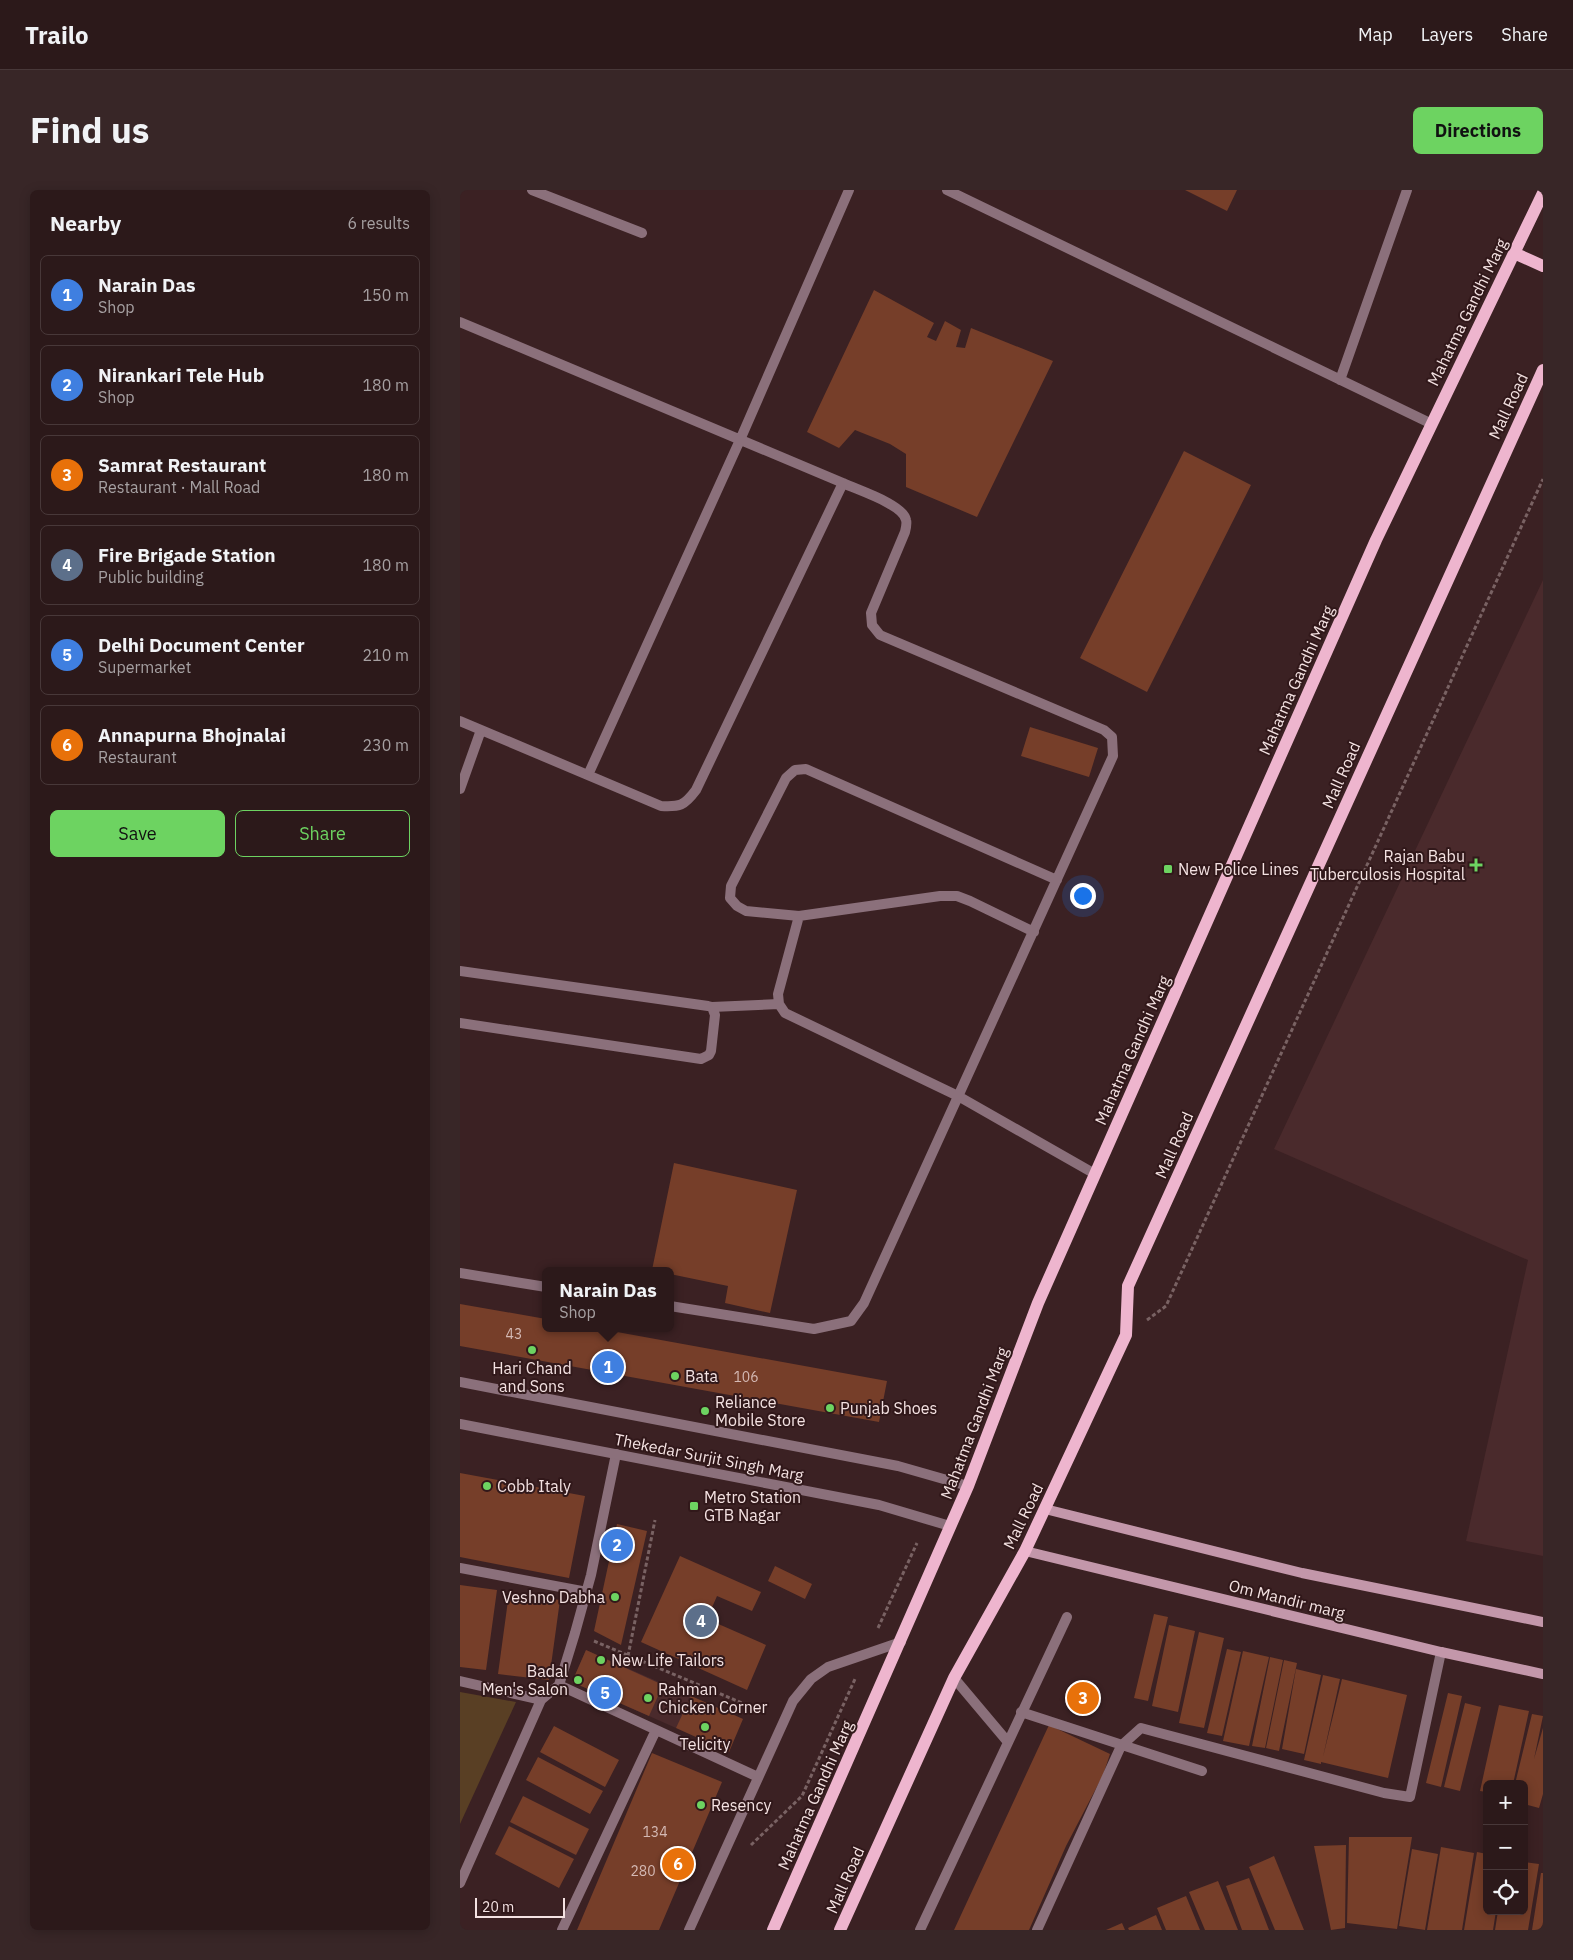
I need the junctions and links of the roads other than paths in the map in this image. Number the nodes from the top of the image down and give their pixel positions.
1 (532, 190) edge
2 (849, 190) edge
3 (947, 190) edge
4 (1406, 190) edge
5 (1543, 192) edge
6 (642, 234) dead end
7 (1514, 253) junction
8 (1543, 266) edge
9 (460, 322) edge
10 (1543, 370) edge
11 (1340, 380) junction
12 (1432, 424) junction
13 (740, 440) junction
14 (842, 483) junction
15 (460, 721) edge
16 (481, 730) junction
17 (588, 775) junction
18 (460, 789) edge
19 (1057, 880) junction
20 (799, 916) junction
21 (1034, 932) junction
22 (460, 971) edge
23 (779, 1004) junction
24 (712, 1007) junction
25 (460, 1023) edge
26 (958, 1096) junction
27 (1095, 1174) junction
28 (460, 1273) edge
29 (542, 1286) edge
30 (674, 1307) edge
31 (460, 1382) edge
32 (460, 1424) edge
33 (616, 1454) junction
34 (968, 1486) junction
35 (1045, 1510) junction
36 (950, 1526) junction
37 (1025, 1551) junction
38 (460, 1568) edge
39 (587, 1592) junction
40 (1067, 1617) dead end
41 (1543, 1622) edge
42 (901, 1642) junction
43 (1441, 1652) junction
44 (1543, 1674) edge
45 (954, 1678) junction
46 (460, 1681) edge
47 (559, 1685) junction
48 (545, 1697) junction
49 (1021, 1712) junction
50 (656, 1730) junction
51 (1007, 1741) junction
52 (1121, 1746) junction
53 (1202, 1771) dead end
54 (758, 1778) junction
55 (460, 1883) edge
56 (562, 1930) edge
57 (689, 1930) edge
58 (773, 1930) edge
59 (840, 1930) edge
60 (920, 1930) edge
61 (1037, 1930) edge

1 - 6 street
2 - 13 street
3 - 11 street
4 - 11 street
5 - 7 main road, Mahatma Gandhi Marg
7 - 8 main road
7 - 12 main road, Mahatma Gandhi Marg
9 - 13 street
10 - 35 main road, Mall Road
11 - 12 street
12 - 27 main road, Mahatma Gandhi Marg
13 - 14 street
13 - 17 street
14 - 17 street
14 - 19 street
15 - 16 street
16 - 17 street
16 - 18 street
19 - 20 street
19 - 21 street
20 - 21 street
20 - 23 street
21 - 26 street
22 - 24 street
23 - 24 street
23 - 26 street
24 - 25 street
26 - 27 street
26 - 30 street
27 - 34 main road, Mahatma Gandhi Marg
28 - 29 street
31 - 34 street, Thekedar Surjit Singh Marg
32 - 33 street, Thekedar Surjit Singh Marg
33 - 36 street, Thekedar Surjit Singh Marg
33 - 39 street
34 - 36 main road, Mahatma Gandhi Marg
35 - 37 main road, Mall Road
35 - 41 main road, Om Mandir marg
36 - 42 main road, Mahatma Gandhi Marg
37 - 43 main road, Om Mandir marg
37 - 45 main road, Mall Road
38 - 39 street
39 - 47 street
40 - 49 street
42 - 54 street
42 - 58 main road, Mahatma Gandhi Marg
43 - 44 main road, Om Mandir marg
43 - 52 street
45 - 51 street
45 - 59 main road, Mall Road
46 - 48 street
47 - 48 street
47 - 50 street
48 - 55 street
49 - 51 street
49 - 52 street
50 - 54 street
50 - 56 street
51 - 60 street
52 - 53 street
52 - 61 street
54 - 57 street

